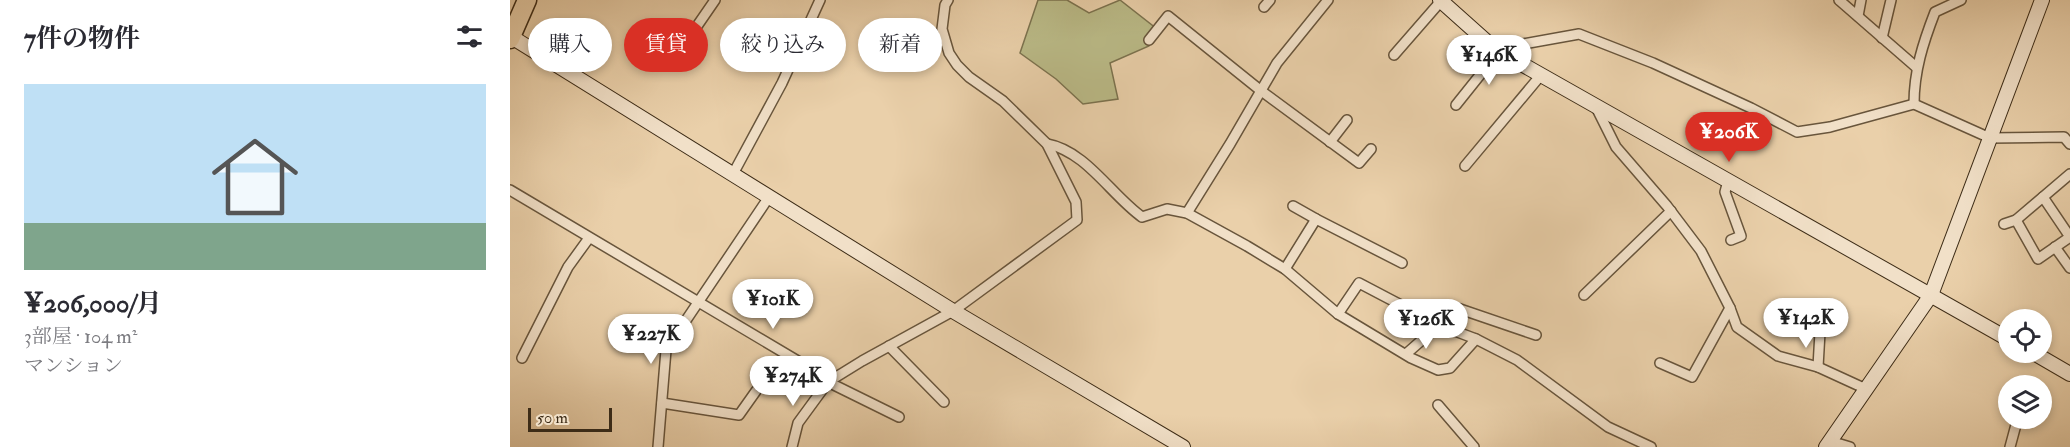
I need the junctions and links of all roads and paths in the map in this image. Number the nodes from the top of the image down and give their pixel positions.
1 (527, 0) edge
2 (715, 0) edge
3 (820, 0) edge
4 (948, 0) edge
5 (1328, 0) edge
6 (1440, 0) edge
7 (1839, 0) edge
8 (1861, 0) edge
9 (1891, 0) edge
10 (1934, 0) edge
11 (1961, 0) edge
12 (2042, 0) edge
13 (1935, 12) junction
14 (1858, 16) junction
15 (703, 18) edge
16 (510, 37) edge
17 (1882, 38) junction
18 (1149, 40) dead end
19 (1505, 54) junction
20 (1394, 55) dead end
21 (1916, 67) junction
22 (1541, 75) junction
23 (1260, 90) junction
24 (1914, 104) junction
25 (1456, 105) dead end
26 (1596, 106) junction
27 (1347, 120) dead end
28 (1990, 138) junction
29 (1330, 142) junction
30 (1047, 144) junction
31 (2070, 144) edge
32 (1371, 149) dead end
33 (1465, 166) dead end
34 (733, 174) junction
35 (2070, 174) edge
36 (1728, 181) junction
37 (510, 190) edge
38 (770, 197) junction
39 (2043, 197) junction
40 (1293, 206) dead end
41 (1671, 211) junction
42 (1187, 213) junction
43 (1316, 219) junction
44 (2016, 220) junction
45 (2004, 224) dead end
46 (589, 238) junction
47 (1731, 240) dead end
48 (2055, 247) junction
49 (1402, 263) dead end
50 (2070, 268) edge
51 (1285, 269) junction
52 (1584, 295) dead end
53 (1930, 295) junction
54 (700, 302) junction
55 (1730, 308) junction
56 (953, 311) junction
57 (1338, 314) junction
58 (1439, 325) junction
59 (1820, 332) dead end
60 (1998, 333) edge
61 (1536, 335) dead end
62 (1476, 339) junction
63 (888, 346) junction
64 (1406, 354) junction
65 (522, 358) dead end
66 (1660, 363) dead end
67 (2051, 363) edge
68 (1818, 367) junction
69 (2070, 374) edge
70 (828, 382) junction
71 (1866, 389) junction
72 (756, 391) dead end
73 (944, 402) dead end
74 (662, 403) junction
75 (1438, 405) dead end
76 (899, 417) dead end
77 (2015, 429) edge
78 (1828, 444) edge
79 (658, 447) edge
80 (792, 447) edge
81 (1183, 447) edge
82 (1474, 447) edge
83 (1651, 447) edge
84 (1850, 447) edge
85 (2010, 447) edge

1 - 16 highway
2 - 15 street
3 - 34 street
4 - 30 street
5 - 23 street
6 - 19 street
6 - 20 street
7 - 14 street
8 - 14 street
9 - 17 street
10 - 13 street
11 - 13 street
12 - 28 street
13 - 21 street
14 - 17 street
16 - 34 street
17 - 21 street
18 - 23 street
19 - 22 street
19 - 24 street
19 - 25 street
21 - 24 street
22 - 26 street
22 - 33 street
23 - 29 street
23 - 42 street
24 - 28 street
26 - 36 street
26 - 41 street
27 - 29 street
28 - 31 street
28 - 53 street
29 - 32 street
30 - 42 street
30 - 56 street
34 - 38 street
35 - 39 street
36 - 47 street
36 - 53 street
37 - 46 street
38 - 54 street
38 - 56 street
39 - 44 street
39 - 48 street
40 - 43 street
41 - 52 street
41 - 55 street
42 - 51 street
43 - 49 street
43 - 51 street
44 - 45 street
44 - 48 street
46 - 54 street
46 - 65 street
48 - 50 street
51 - 57 street
53 - 60 street
53 - 71 street
54 - 70 street
54 - 74 street
55 - 66 street
55 - 68 street
56 - 63 street
56 - 81 street
57 - 58 street
57 - 64 street
58 - 61 street
58 - 62 street
58 - 64 street
59 - 68 street
62 - 64 street
62 - 83 street
63 - 70 street
63 - 73 street
67 - 69 street
68 - 71 street
70 - 76 street
70 - 80 street
71 - 78 street
72 - 74 street
74 - 79 street
75 - 82 street
77 - 85 street
78 - 84 street

